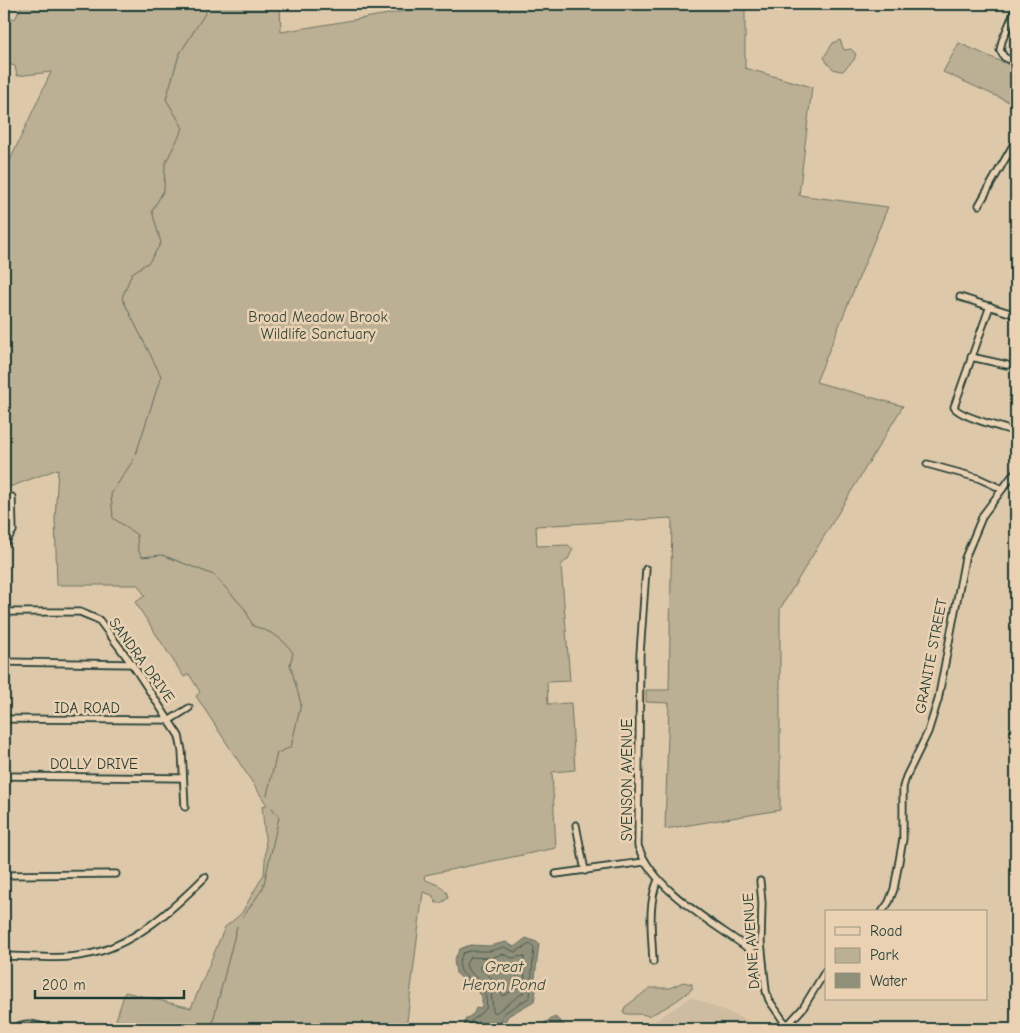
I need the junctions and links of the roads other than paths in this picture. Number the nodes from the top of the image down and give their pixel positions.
1 (1016, 8) edge
2 (1016, 63) edge
3 (1016, 140) edge
4 (979, 205) dead end
5 (960, 297) dead end
6 (990, 306) junction
7 (1016, 315) edge
8 (971, 358) junction
9 (1007, 365) dead end
10 (1016, 432) edge
11 (927, 464) dead end
12 (1016, 471) edge
13 (1002, 489) junction
14 (12, 497) dead end
15 (4, 544) edge
16 (646, 569) dead end
17 (4, 612) edge
18 (4, 662) edge
19 (132, 664) junction
20 (189, 708) dead end
21 (4, 719) edge
22 (170, 720) junction
23 (4, 776) edge
24 (183, 778) junction
25 (185, 807) dead end
26 (576, 825) dead end
27 (644, 862) junction
28 (585, 871) junction
29 (116, 874) dead end
30 (556, 874) dead end
31 (4, 875) edge
32 (204, 877) dead end
33 (658, 880) junction
34 (760, 881) dead end
35 (884, 910) edge
36 (4, 956) edge
37 (653, 962) dead end
38 (763, 964) junction
39 (825, 972) edge
40 (786, 1027) edge
41 (13, 1029) edge
42 (48, 1029) edge

1 - 2 street
3 - 4 street
5 - 6 street
6 - 7 street
6 - 8 street
8 - 9 street
8 - 10 street
11 - 13 street
12 - 13 street, GRANITE STREET
13 - 35 street, GRANITE STREET
14 - 15 street
16 - 27 street, SVENSON AVENUE
17 - 19 street, SANDRA DRIVE
18 - 19 street
19 - 22 street, SANDRA DRIVE
20 - 22 street
21 - 22 street, IDA ROAD
22 - 24 street, SANDRA DRIVE
23 - 24 street, DOLLY DRIVE
24 - 25 street, SANDRA DRIVE
26 - 28 street
27 - 28 street
27 - 33 street, SVENSON AVENUE
28 - 30 street
29 - 31 street
32 - 36 street
33 - 37 street
33 - 38 street, SVENSON AVENUE
34 - 38 street, DANE AVENUE
38 - 40 street, DANE AVENUE
39 - 40 street
41 - 42 street

